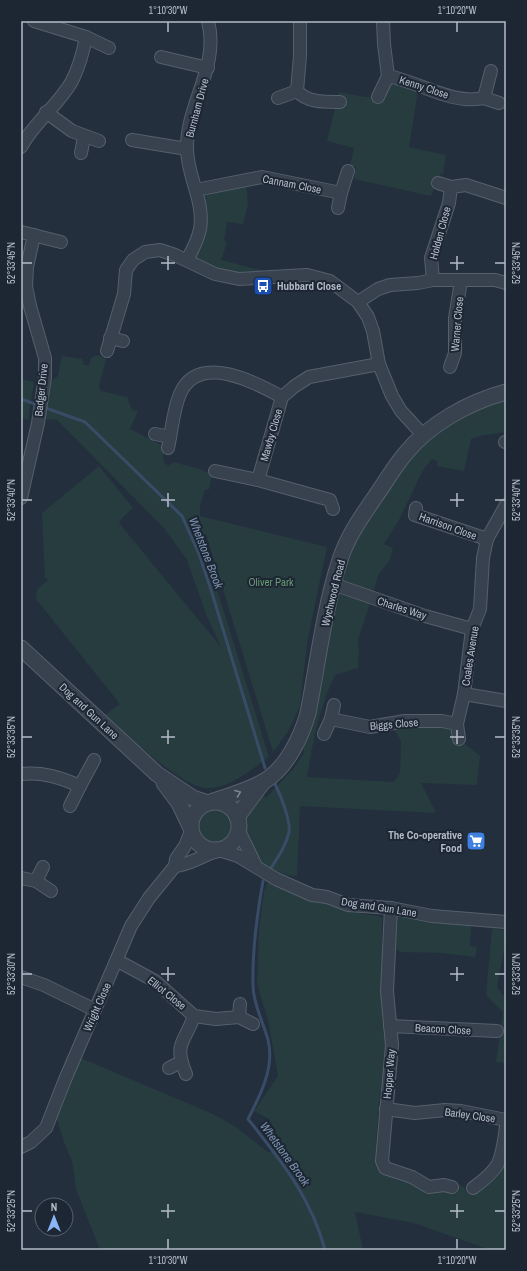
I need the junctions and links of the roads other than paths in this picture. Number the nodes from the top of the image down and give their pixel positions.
1 (34, 21) edge
2 (208, 21) edge
3 (300, 21) edge
4 (383, 21) edge
5 (86, 38) junction
6 (109, 48) dead end
7 (161, 57) dead end
8 (208, 68) junction
9 (491, 71) dead end
10 (388, 76) junction
11 (297, 90) junction
12 (378, 97) dead end
13 (278, 98) dead end
14 (484, 98) junction
15 (340, 102) dead end
16 (499, 103) dead end
17 (46, 112) junction
18 (24, 133) edge
19 (84, 137) junction
20 (132, 140) dead end
21 (99, 141) dead end
22 (21, 147) edge
23 (187, 149) junction
24 (81, 153) dead end
25 (348, 171) dead end
26 (438, 183) dead end
27 (451, 187) junction
28 (196, 190) junction
29 (341, 193) junction
30 (506, 198) edge
31 (338, 208) dead end
32 (21, 232) edge
33 (34, 235) junction
34 (61, 242) dead end
35 (187, 260) junction
36 (433, 280) junction
37 (461, 281) junction
38 (506, 283) edge
39 (24, 286) edge
40 (358, 302) junction
41 (110, 338) junction
42 (123, 341) dead end
43 (107, 351) dead end
44 (379, 364) junction
45 (450, 367) dead end
46 (506, 392) edge
47 (282, 397) junction
48 (155, 434) dead end
49 (424, 436) junction
50 (215, 471) dead end
51 (258, 480) junction
52 (21, 498) edge
53 (334, 502) dead end
54 (505, 509) edge
55 (414, 514) dead end
56 (487, 540) junction
57 (332, 584) junction
58 (472, 629) junction
59 (21, 648) edge
60 (464, 694) junction
61 (506, 701) edge
62 (334, 705) dead end
63 (331, 719) junction
64 (457, 724) junction
65 (324, 734) dead end
66 (459, 739) dead end
67 (94, 760) dead end
68 (21, 774) edge
69 (157, 774) junction
70 (264, 782) junction
71 (80, 786) junction
72 (210, 802) junction
73 (70, 806) dead end
74 (238, 824) junction
75 (191, 830) junction
76 (218, 850) junction
77 (175, 866) junction
78 (43, 867) dead end
79 (258, 869) junction
80 (21, 878) edge
81 (36, 881) junction
82 (51, 891) dead end
83 (391, 908) junction
84 (506, 922) edge
85 (118, 961) junction
86 (21, 977) edge
87 (240, 1004) dead end
88 (94, 1010) junction
89 (194, 1016) junction
90 (239, 1017) junction
91 (253, 1024) dead end
92 (390, 1026) junction
93 (497, 1031) dead end
94 (181, 1062) junction
95 (169, 1068) dead end
96 (186, 1074) dead end
97 (386, 1109) junction
98 (506, 1120) edge
99 (506, 1127) edge
100 (21, 1147) edge
101 (452, 1187) dead end
102 (473, 1188) dead end

1 - 5 street
2 - 8 street, Burnham Drive
3 - 11 street
4 - 10 street
5 - 6 street
5 - 17 street
7 - 8 street, Burnham Drive
8 - 23 street, Burnham Drive
9 - 14 street
10 - 12 street
10 - 14 street, Kenny Close
11 - 13 street
11 - 15 street
14 - 16 street, Kenny Close
17 - 18 street
17 - 19 street
18 - 22 street
19 - 21 street
19 - 24 street
20 - 23 street, Burnham Drive
23 - 28 street, Burnham Drive
25 - 29 street
26 - 27 street
27 - 30 street
27 - 36 street, Holden Close
28 - 29 street, Cannam Close
28 - 35 street, Burnham Drive
29 - 31 street
32 - 33 street
33 - 34 street
33 - 39 street, Badger Drive
35 - 40 street
35 - 41 street
36 - 37 street
36 - 40 street
37 - 38 street
37 - 45 street, Warner Close
39 - 52 street, Badger Drive
40 - 44 street
41 - 42 street
41 - 43 street
44 - 47 street, Mawby Close
44 - 49 street
46 - 49 street, Wychwood Road
47 - 48 street
47 - 51 street, Mawby Close
49 - 57 street, Wychwood Road
50 - 51 street
51 - 53 street
54 - 56 street, Coales Avenue
55 - 56 street, Harrison Close
56 - 58 street, Coales Avenue
57 - 58 street, Charles Way
57 - 70 street, Wychwood Road
58 - 60 street, Coales Avenue
59 - 69 street, Dog and Gun Lane
60 - 61 street
60 - 64 street, Coales Avenue
62 - 63 street
63 - 64 street, Biggs Close
63 - 65 street
64 - 66 street, Coales Avenue
67 - 71 street
68 - 71 street
69 - 72 street, Dog and Gun Lane
69 - 75 street, Dog and Gun Lane
72 -> 70 street, Wychwood Road
70 - 74 street, Wychwood Road
71 - 73 street
72 - 74 street
72 - 75 street
74 - 76 street
74 - 79 street
75 - 76 street
75 - 77 street, Wright Close
76 - 77 street
76 - 79 street, Dog and Gun Lane
77 - 85 street, Wright Close
78 - 81 street
79 - 83 street, Dog and Gun Lane
80 - 81 street
81 - 82 street
83 - 84 street, Dog and Gun Lane
83 - 92 street, Hopper Way
85 - 88 street, Wright Close
85 - 89 street, Elliot Close
86 - 88 street
87 - 90 street
88 - 100 street, Wright Close
89 - 90 street, Elliot Close
89 - 94 street, Elliot Close
90 - 91 street
92 - 93 street, Beacon Close
92 - 97 street, Hopper Way
94 - 95 street
94 - 96 street, Elliot Close
97 - 98 street, Barley Close
97 - 101 street, Hopper Way
99 - 102 street, Barley Close

